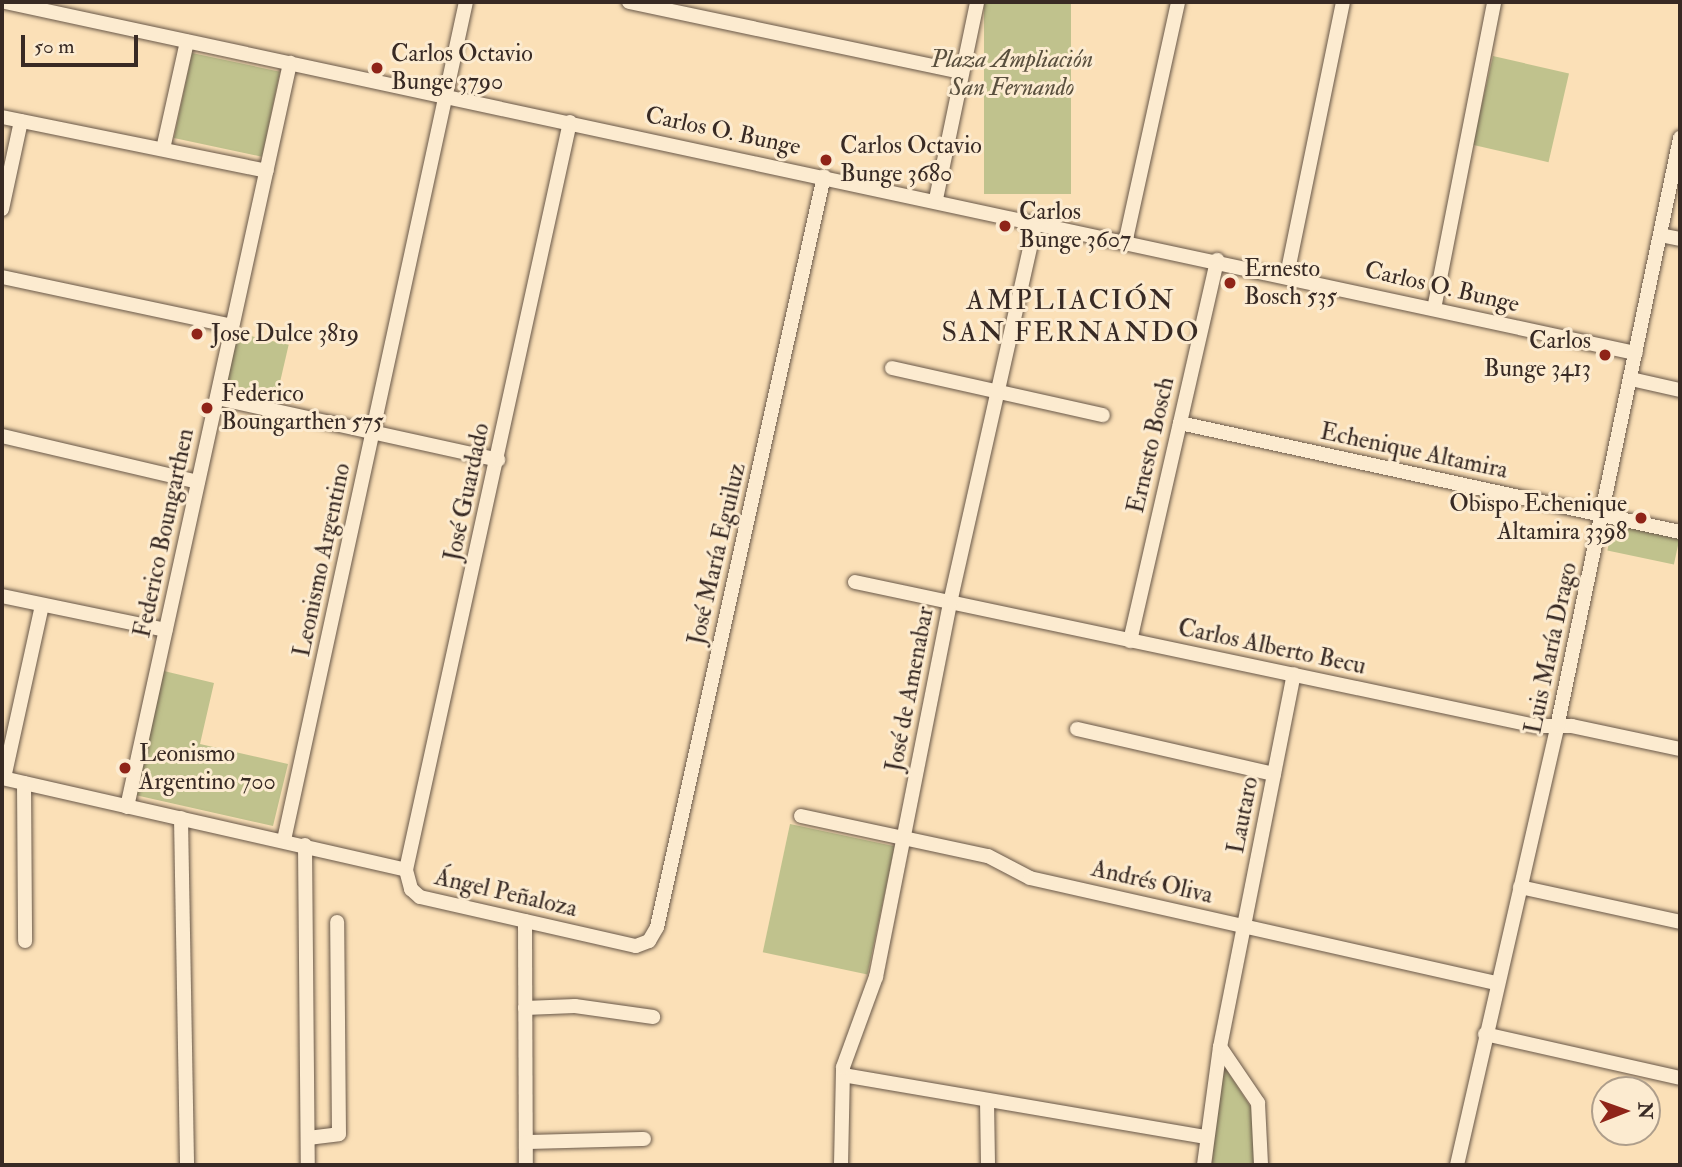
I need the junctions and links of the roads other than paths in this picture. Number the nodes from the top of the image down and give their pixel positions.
1 (10, 2) edge
2 (466, 2) edge
3 (629, 2) edge
4 (978, 2) edge
5 (1178, 2) edge
6 (1343, 2) edge
7 (1494, 2) edge
8 (187, 41) junction
9 (290, 63) junction
10 (962, 72) junction
11 (445, 96) junction
12 (2, 117) edge
13 (21, 121) junction
14 (570, 122) junction
15 (1680, 138) edge
16 (163, 149) junction
17 (267, 171) junction
18 (824, 176) junction
19 (936, 199) junction
20 (2, 209) edge
21 (1036, 221) junction
22 (1660, 235) junction
23 (1126, 239) junction
24 (1680, 239) edge
25 (1217, 260) junction
26 (1287, 275) junction
27 (2, 277) edge
28 (1434, 309) junction
29 (232, 326) junction
30 (1636, 353) junction
31 (892, 369) dead end
32 (1631, 379) junction
33 (1680, 390) edge
34 (996, 393) junction
35 (217, 398) junction
36 (1103, 415) dead end
37 (1180, 424) junction
38 (373, 433) junction
39 (2, 436) edge
40 (498, 460) junction
41 (198, 482) junction
42 (1603, 515) junction
43 (1680, 532) edge
44 (855, 582) dead end
45 (2, 596) edge
46 (950, 603) junction
47 (42, 605) junction
48 (166, 630) junction
49 (1130, 641) junction
50 (1294, 674) junction
51 (1557, 727) junction
52 (1077, 729) dead end
53 (1680, 748) edge
54 (1274, 774) junction
55 (3, 778) edge
56 (23, 783) junction
57 (127, 807) junction
58 (801, 816) dead end
59 (181, 818) junction
60 (905, 836) junction
61 (284, 840) junction
62 (305, 845) junction
63 (406, 870) junction
64 (1520, 887) junction
65 (524, 921) junction
66 (337, 922) dead end
67 (1680, 922) edge
68 (1244, 926) junction
69 (25, 941) dead end
70 (649, 941) joint
71 (1497, 983) junction
72 (525, 1008) junction
73 (653, 1017) dead end
74 (1485, 1034) junction
75 (1220, 1047) junction
76 (843, 1075) junction
77 (1680, 1078) edge
78 (987, 1100) junction
79 (308, 1138) junction
80 (1205, 1138) junction
81 (645, 1139) dead end
82 (526, 1142) junction
83 (187, 1165) edge
84 (309, 1165) edge
85 (526, 1165) edge
86 (841, 1165) edge
87 (988, 1165) edge
88 (1204, 1165) edge
89 (1261, 1165) edge
90 (1457, 1165) edge

1 - 8 street, Carlos O. Bunge
2 - 11 street, Leonismo Argentino
3 - 10 street
4 - 10 street
5 - 23 street
6 - 26 street
7 - 28 street
8 - 9 street, Carlos O. Bunge
8 - 16 street
9 - 11 street, Carlos O. Bunge
9 - 17 street, Federico Boungarthen
10 - 19 street
11 - 14 street, Carlos O. Bunge
11 - 38 street, Leonismo Argentino
12 - 13 street
13 - 16 street
13 - 20 street
14 - 18 street, Carlos O. Bunge
14 - 40 street, José Guardado
15 - 22 street, Luis María Drago
16 - 17 street
17 - 29 street, Federico Boungarthen
18 - 19 street, Carlos O. Bunge
18 - 70 street, José María Eguiluz
19 - 21 street, Carlos O. Bunge
21 - 23 street, Carlos O. Bunge
21 - 34 street, José de Amenabar
22 - 24 street
22 - 30 street, Luis María Drago
23 - 25 street, Carlos O. Bunge
25 - 26 street, Carlos O. Bunge
25 - 37 street, Ernesto Bosch
26 - 28 street, Carlos O. Bunge
27 - 29 street
28 - 30 street, Carlos O. Bunge
29 - 35 street, Federico Boungarthen
30 - 32 street, Luis María Drago
31 - 34 street
32 - 33 street
32 - 42 street, Luis María Drago
34 - 36 street
34 - 46 street, José de Amenabar
35 - 38 street
35 - 41 street, Federico Boungarthen
37 - 42 street, Echenique Altamira
37 - 49 street, Ernesto Bosch
38 - 40 street
38 - 61 street, Leonismo Argentino
39 - 41 street
40 - 63 street, José Guardado
41 - 48 street, Federico Boungarthen
42 - 43 street, Echenique Altamira
42 - 51 street, Luis María Drago
44 - 46 street, Carlos Alberto Becu
45 - 47 street
46 - 49 street, Carlos Alberto Becu
46 - 60 street, José de Amenabar
47 - 48 street
47 - 55 street
48 - 57 street, Federico Boungarthen
49 - 50 street, Carlos Alberto Becu
50 - 51 street, Carlos Alberto Becu
50 - 54 street, Lautaro
51 - 53 street, Carlos Alberto Becu
51 - 64 street, Luis María Drago
52 - 54 street
54 - 68 street, Lautaro
55 - 56 street, Ángel Peñaloza
56 - 57 street, Ángel Peñaloza
56 - 69 street
57 - 59 street, Ángel Peñaloza
58 - 60 street, Andrés Oliva
59 - 61 street, Ángel Peñaloza
59 - 83 street
60 - 68 street, Andrés Oliva
60 - 76 street, José de Amenabar
61 - 62 street, Ángel Peñaloza
62 - 63 street, Ángel Peñaloza
62 - 79 street
63 - 65 street, Ángel Peñaloza
64 - 67 street
64 - 71 street, Luis María Drago
65 - 70 street, Ángel Peñaloza
65 - 72 street
66 - 79 street
68 - 71 street, Andrés Oliva
68 - 75 street, Lautaro
71 - 74 street, Luis María Drago
72 - 73 street
72 - 82 street
74 - 77 street
74 - 90 street, Luis María Drago
75 - 80 street, Lautaro
75 - 89 street
76 - 78 street
76 - 86 street, José de Amenabar
78 - 80 street
78 - 87 street
79 - 84 street
80 - 88 street, Lautaro
81 - 82 street
82 - 85 street

